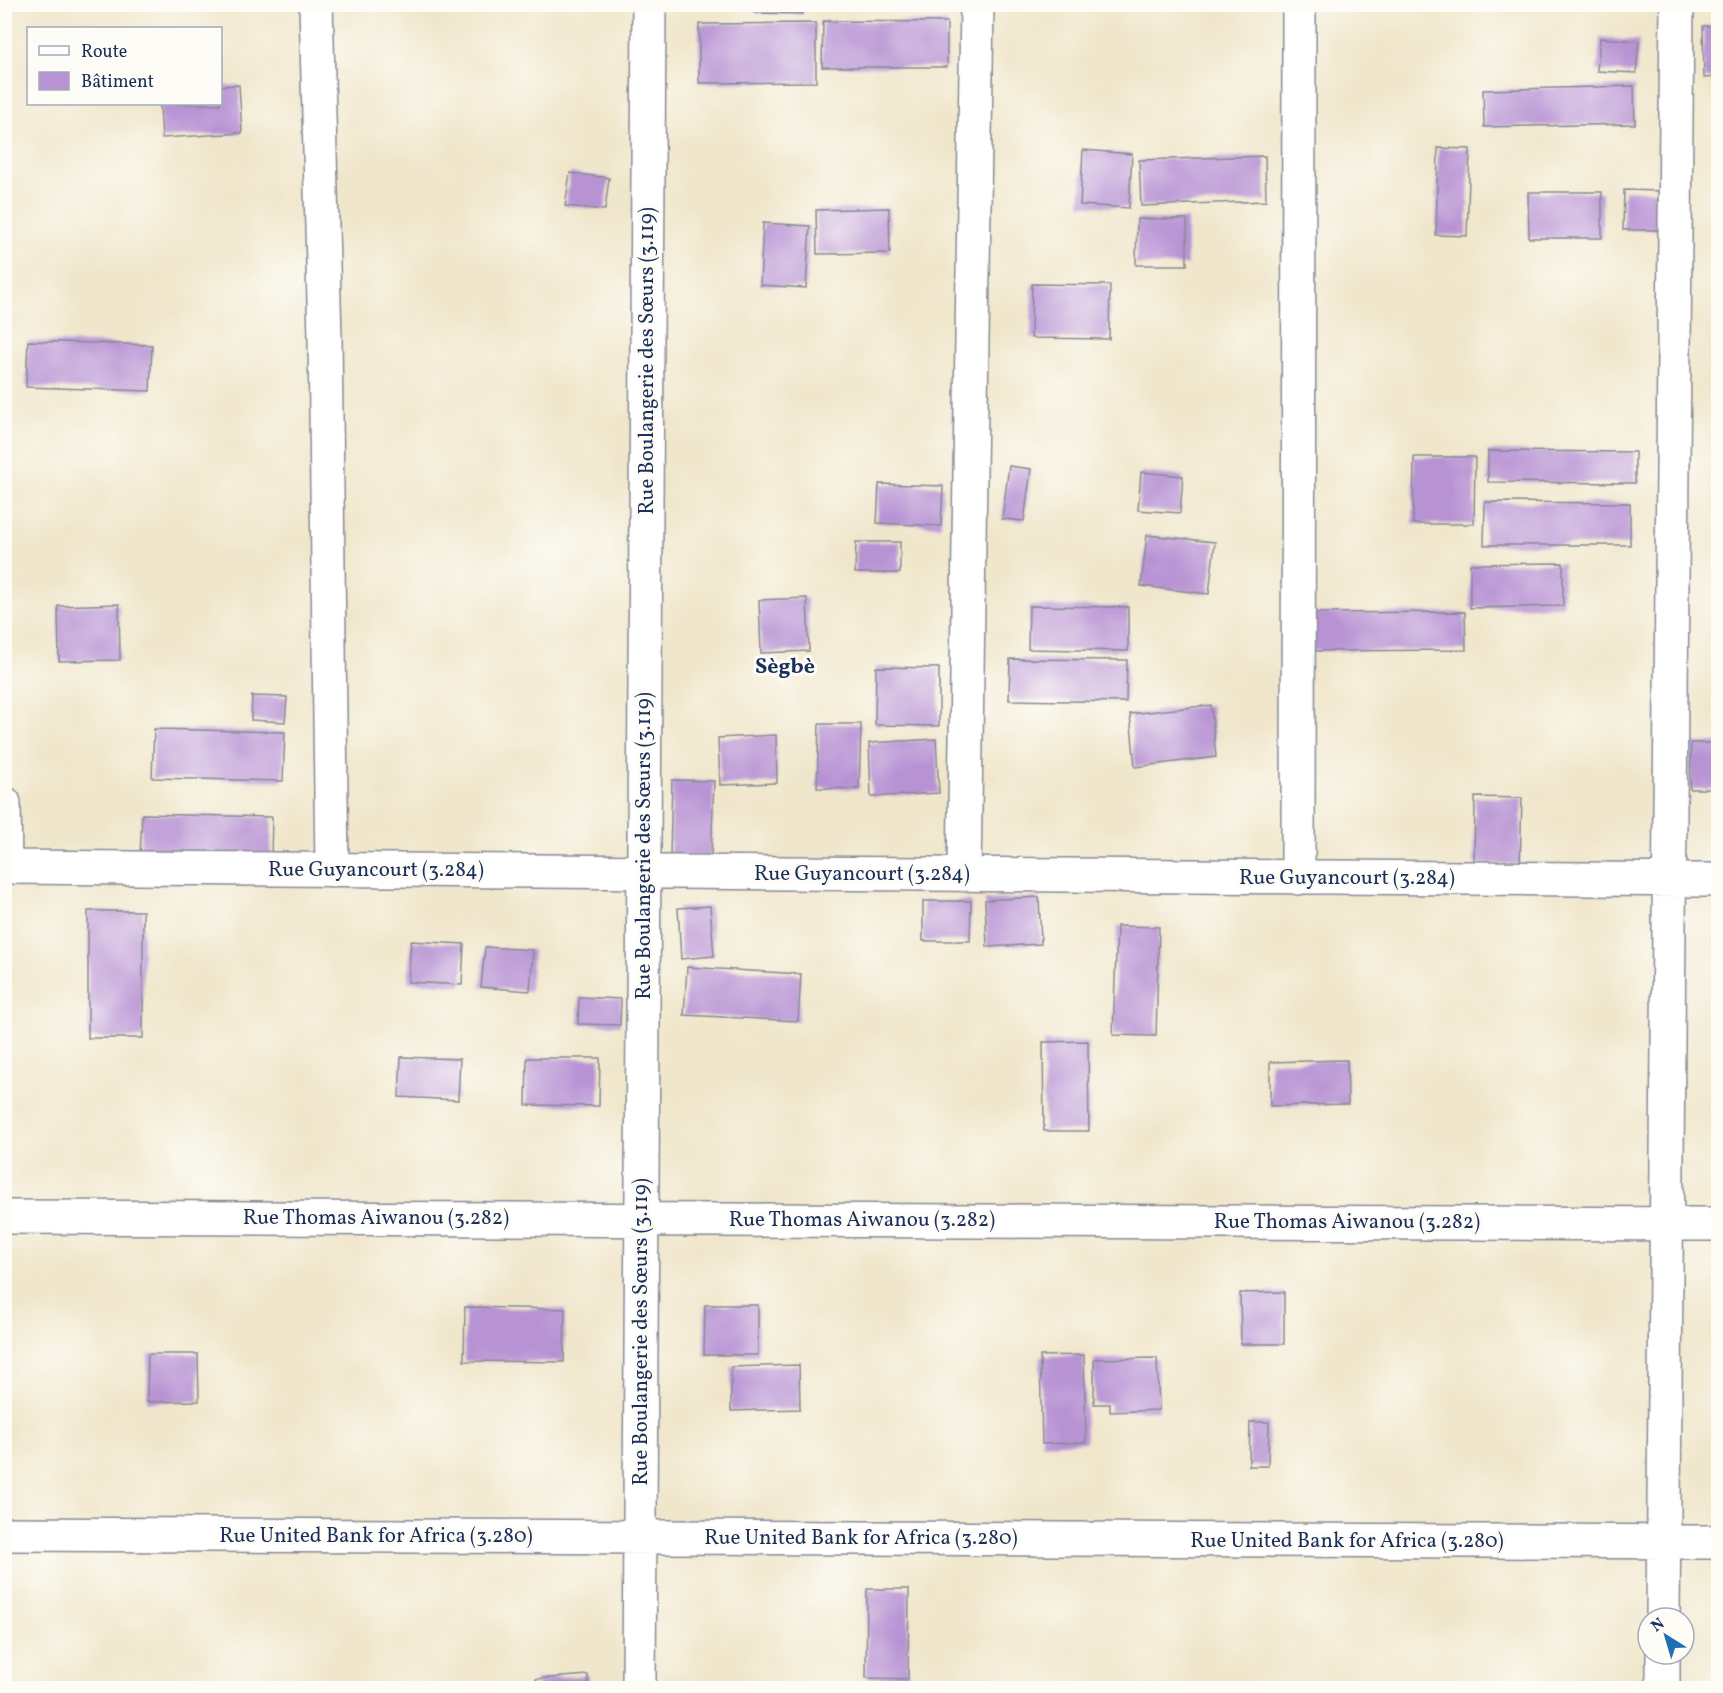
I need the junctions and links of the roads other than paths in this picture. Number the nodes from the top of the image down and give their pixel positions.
1 (316, 4) edge
2 (649, 4) edge
3 (976, 4) edge
4 (1299, 4) edge
5 (1677, 4) edge
6 (4, 803) edge
7 (5, 867) edge
8 (332, 870) junction
9 (644, 872) junction
10 (964, 874) junction
11 (1298, 878) junction
12 (1670, 880) junction
13 (1719, 880) edge
14 (4, 1217) edge
15 (642, 1220) junction
16 (1667, 1224) junction
17 (1719, 1224) edge
18 (4, 1534) edge
19 (640, 1537) junction
20 (1664, 1542) junction
21 (1719, 1542) edge
22 (1664, 1606) edge
23 (1663, 1666) edge
24 (639, 1689) edge
25 (1663, 1689) edge

1 - 8 street
2 - 9 street, Rue Boulangerie des Sœurs (3.119)
3 - 10 street
4 - 11 street
5 - 12 street
6 - 7 street
7 - 8 street, Rue Guyancourt (3.284)
8 - 9 street, Rue Guyancourt (3.284)
9 - 10 street, Rue Guyancourt (3.284)
9 - 15 street, Rue Boulangerie des Sœurs (3.119)
10 - 11 street, Rue Guyancourt (3.284)
11 - 12 street, Rue Guyancourt (3.284)
12 - 13 street, Rue Guyancourt (3.284)
12 - 16 street
14 - 15 street, Rue Thomas Aiwanou (3.282)
15 - 16 street, Rue Thomas Aiwanou (3.282)
15 - 19 street, Rue Boulangerie des Sœurs (3.119)
16 - 17 street, Rue Thomas Aiwanou (3.282)
16 - 20 street
18 - 19 street, Rue United Bank for Africa (3.280)
19 - 20 street, Rue United Bank for Africa (3.280)
19 - 24 street, Rue Boulangerie des Sœurs (3.119)
20 - 21 street, Rue United Bank for Africa (3.280)
20 - 22 street
23 - 25 street

